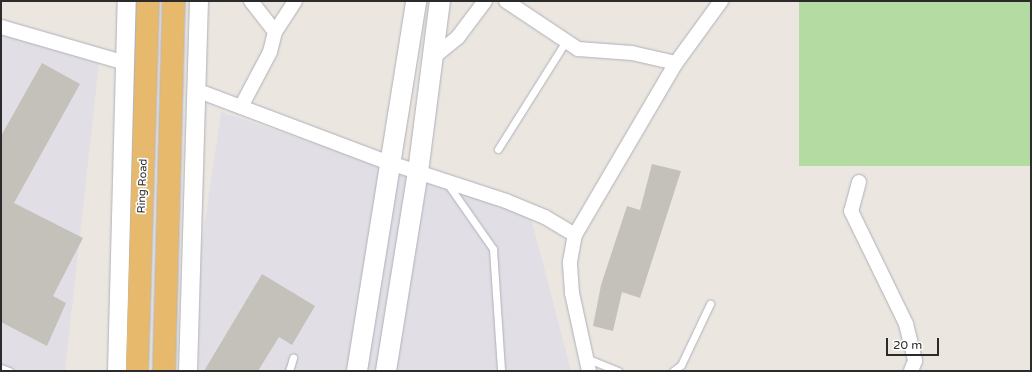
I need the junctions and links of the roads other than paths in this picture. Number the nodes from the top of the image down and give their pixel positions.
1 (128, 1) edge
2 (148, 1) edge
3 (174, 1) edge
4 (199, 1) edge
5 (250, 1) edge
6 (295, 1) edge
7 (416, 1) edge
8 (440, 1) edge
9 (485, 1) edge
10 (506, 1) edge
11 (721, 1) edge
12 (1, 27) edge
13 (275, 32) junction
14 (566, 42) junction
15 (430, 59) junction
16 (126, 63) junction
17 (676, 63) junction
18 (196, 90) junction
19 (242, 104) junction
20 (498, 149) dead end
21 (387, 162) junction
22 (418, 172) junction
23 (446, 182) junction
24 (859, 182) dead end
25 (575, 234) junction
26 (710, 304) dead end
27 (293, 358) dead end
28 (587, 365) edge
29 (1, 368) edge
30 (9, 371) edge
31 (117, 371) edge
32 (137, 371) edge
33 (164, 371) edge
34 (188, 371) edge
35 (289, 371) edge
36 (357, 371) edge
37 (386, 371) edge
38 (501, 371) edge
39 (619, 371) edge
40 (673, 371) edge
41 (911, 371) edge

1 - 16 street
2 - 32 highway, Ring Road
3 - 33 highway
4 - 18 street
5 - 13 street
6 - 13 street
7 - 21 main road
8 - 15 main road
9 - 15 street
10 - 14 street
11 - 17 street
12 - 16 street
13 - 19 street
14 - 17 street
14 - 20 lane
15 - 22 main road
16 - 31 street
17 - 25 street
18 - 19 street
18 - 34 street
19 - 21 street
21 - 22 street
21 - 36 main road
22 - 23 street
22 - 37 main road
23 - 25 street
23 - 38 lane
24 - 41 street
25 - 28 street
26 - 40 lane
27 - 35 lane
28 - 39 lane
29 - 30 lane

